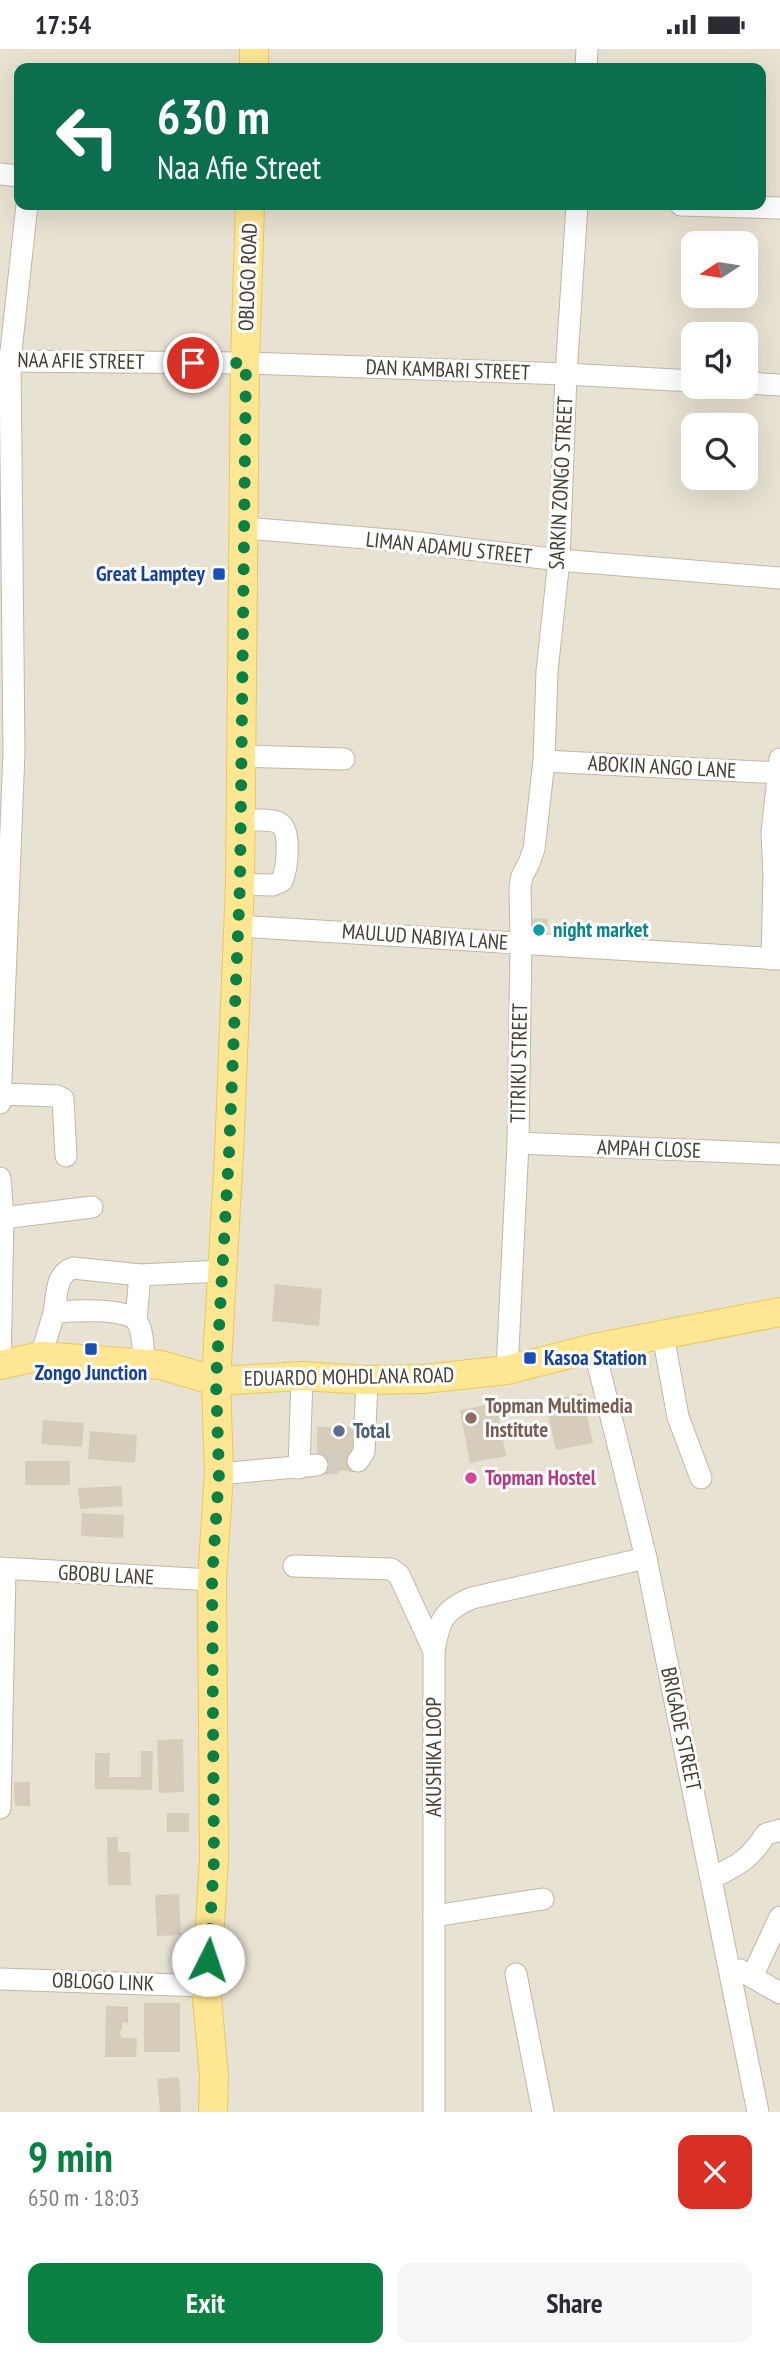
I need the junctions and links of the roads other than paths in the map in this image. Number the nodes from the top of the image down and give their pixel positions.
1 (26, 210) edge
2 (250, 210) edge
3 (577, 210) edge
4 (5, 361) edge
5 (246, 363) junction
6 (566, 374) junction
7 (681, 380) edge
8 (758, 384) edge
9 (780, 385) edge
10 (244, 528) junction
11 (559, 560) junction
12 (780, 578) edge
13 (242, 756) junction
14 (344, 759) dead end
15 (544, 761) junction
16 (780, 768) edge
17 (241, 820) junction
18 (240, 884) junction
19 (238, 926) junction
20 (521, 943) junction
21 (776, 959) edge
22 (1, 1098) edge
23 (518, 1143) junction
24 (780, 1154) edge
25 (66, 1156) dead end
26 (0, 1178) edge
27 (92, 1207) dead end
28 (4, 1218) junction
29 (221, 1271) junction
30 (140, 1275) junction
31 (780, 1312) edge
32 (54, 1313) junction
33 (136, 1320) junction
34 (663, 1335) junction
35 (594, 1348) junction
36 (41, 1356) junction
37 (144, 1364) junction
38 (0, 1366) edge
39 (507, 1370) junction
40 (302, 1375) junction
41 (367, 1380) junction
42 (216, 1381) junction
43 (358, 1461) dead end
44 (219, 1474) junction
45 (701, 1478) dead end
46 (646, 1558) junction
47 (294, 1566) dead end
48 (2, 1569) edge
49 (212, 1580) junction
50 (434, 1651) junction
51 (0, 1808) edge
52 (780, 1830) edge
53 (712, 1878) junction
54 (543, 1899) dead end
55 (434, 1916) junction
56 (780, 1917) edge
57 (729, 1963) junction
58 (516, 1974) dead end
59 (752, 1976) junction
60 (0, 1979) edge
61 (206, 1986) junction
62 (780, 1993) edge
63 (213, 2112) edge
64 (434, 2112) edge
65 (543, 2112) edge
66 (758, 2112) edge

1 - 4 street
2 - 5 main road, OBLOGO ROAD
3 - 6 street, SARKIN ZONGO STREET
4 - 5 street, NAA AFIE STREET
4 - 22 street
5 - 6 street, DAN KAMBARI STREET
5 - 10 main road, OBLOGO ROAD
6 - 7 street, DAN KAMBARI STREET
6 - 11 street, SARKIN ZONGO STREET
8 - 9 street
10 - 11 street, LIMAN ADAMU STREET
10 - 13 main road, OBLOGO ROAD
11 - 12 street, LIMAN ADAMU STREET
11 - 15 street, SARKIN ZONGO STREET
13 - 14 street
13 - 17 main road, OBLOGO ROAD
15 - 16 street, ABOKIN ANGO LANE
15 - 20 street, TITRIKU STREET
16 - 21 street
17 - 18 main road, OBLOGO ROAD
17 - 18 street
18 - 19 main road, OBLOGO ROAD
19 - 20 street, MAULUD NABIYA LANE
19 - 29 main road, OBLOGO ROAD
20 - 21 street, MAULUD NABIYA LANE
20 - 23 street, TITRIKU STREET
22 - 25 street
23 - 24 street, AMPAH CLOSE
23 - 39 street, TITRIKU STREET
26 - 28 street
27 - 28 street
28 - 38 street
29 - 30 street
29 - 42 main road, OBLOGO ROAD
30 - 32 street
30 - 33 street
31 - 34 main road, EDUARDO MOHDLANA ROAD
32 - 33 street
32 - 36 street
33 - 37 street
34 - 35 main road, EDUARDO MOHDLANA ROAD
34 - 45 street
35 - 39 main road, EDUARDO MOHDLANA ROAD
35 - 46 street, BRIGADE STREET
36 - 37 main road, EDUARDO MOHDLANA ROAD
36 - 38 main road, EDUARDO MOHDLANA ROAD
37 - 42 main road, EDUARDO MOHDLANA ROAD
39 - 41 main road, EDUARDO MOHDLANA ROAD
40 - 41 main road, EDUARDO MOHDLANA ROAD
40 - 42 main road, EDUARDO MOHDLANA ROAD
40 - 44 street
41 - 43 street
42 - 44 main road, OBLOGO ROAD
44 - 49 main road, OBLOGO ROAD
46 - 50 street, AKUSHIKA LOOP
46 - 53 street, BRIGADE STREET
47 - 50 street
48 - 49 street, GBOBU LANE
48 - 51 street
49 - 61 main road, OBLOGO ROAD
50 - 55 street, AKUSHIKA LOOP
52 - 53 street
53 - 57 street, BRIGADE STREET
54 - 55 street
55 - 64 street, AKUSHIKA LOOP
56 - 59 street
57 - 59 street
57 - 66 street, BRIGADE STREET
58 - 65 street
59 - 62 street
60 - 61 street, OBLOGO LINK
61 - 63 main road, OBLOGO ROAD

